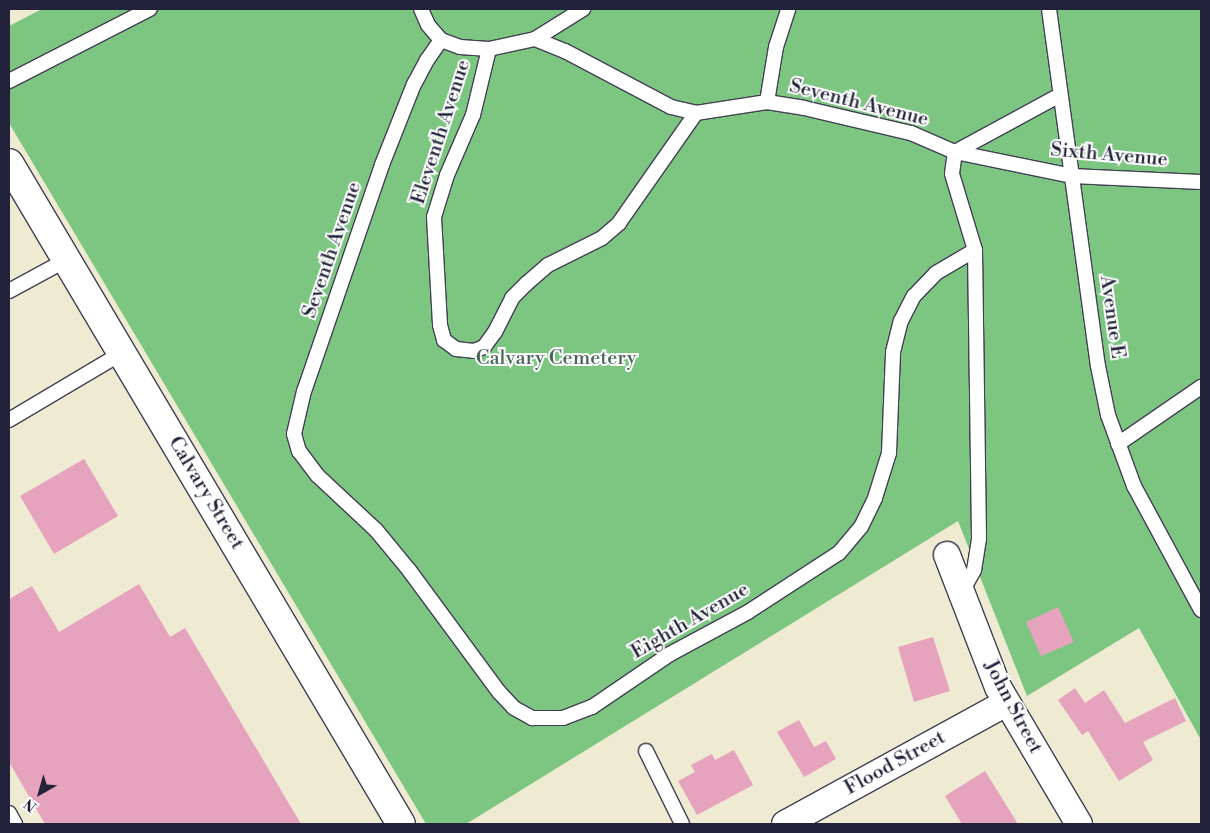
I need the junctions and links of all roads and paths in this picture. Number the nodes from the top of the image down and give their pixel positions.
1 (150, 9) edge
2 (422, 9) edge
3 (583, 9) edge
4 (788, 9) edge
5 (1049, 9) edge
6 (535, 39) junction
7 (441, 40) junction
8 (489, 49) junction
9 (9, 81) edge
10 (1060, 95) junction
11 (766, 102) junction
12 (696, 113) junction
13 (955, 152) junction
14 (9, 163) edge
15 (1072, 176) junction
16 (1201, 182) edge
17 (975, 250) junction
18 (66, 260) junction
19 (9, 291) edge
20 (122, 353) junction
21 (1201, 387) edge
22 (9, 420) edge
23 (1118, 444) junction
24 (318, 476) joint
25 (947, 556) dead end
26 (962, 592) junction
27 (1201, 610) edge
28 (1006, 703) junction
29 (646, 751) dead end
30 (9, 813) edge
31 (15, 824) edge
32 (400, 824) edge
33 (682, 824) edge
34 (785, 824) edge
35 (1079, 824) edge

1 - 9 lane
2 - 7 lane
3 - 6 lane
4 - 11 lane
5 - 10 lane, Avenue E
6 - 8 lane
6 - 12 lane, Seventh Avenue
7 - 8 lane
7 - 24 lane, Seventh Avenue
8 - 12 lane, Eleventh Avenue
10 - 13 lane
10 - 15 lane, Avenue E
11 - 12 lane, Seventh Avenue
11 - 13 lane, Seventh Avenue
13 - 15 lane, Sixth Avenue
13 - 17 lane
14 - 18 street, Calvary Street
15 - 16 lane, Sixth Avenue
15 - 23 lane, Avenue E
17 - 24 lane, Eighth Avenue
17 - 26 lane
18 - 19 lane
18 - 20 street, Calvary Street
20 - 22 lane
20 - 32 street, Calvary Street
21 - 23 lane
23 - 27 lane, Avenue E
25 - 26 street, John Street
26 - 28 street, John Street
28 - 34 street, Flood Street
28 - 35 street, John Street
29 - 33 lane
30 - 31 lane

